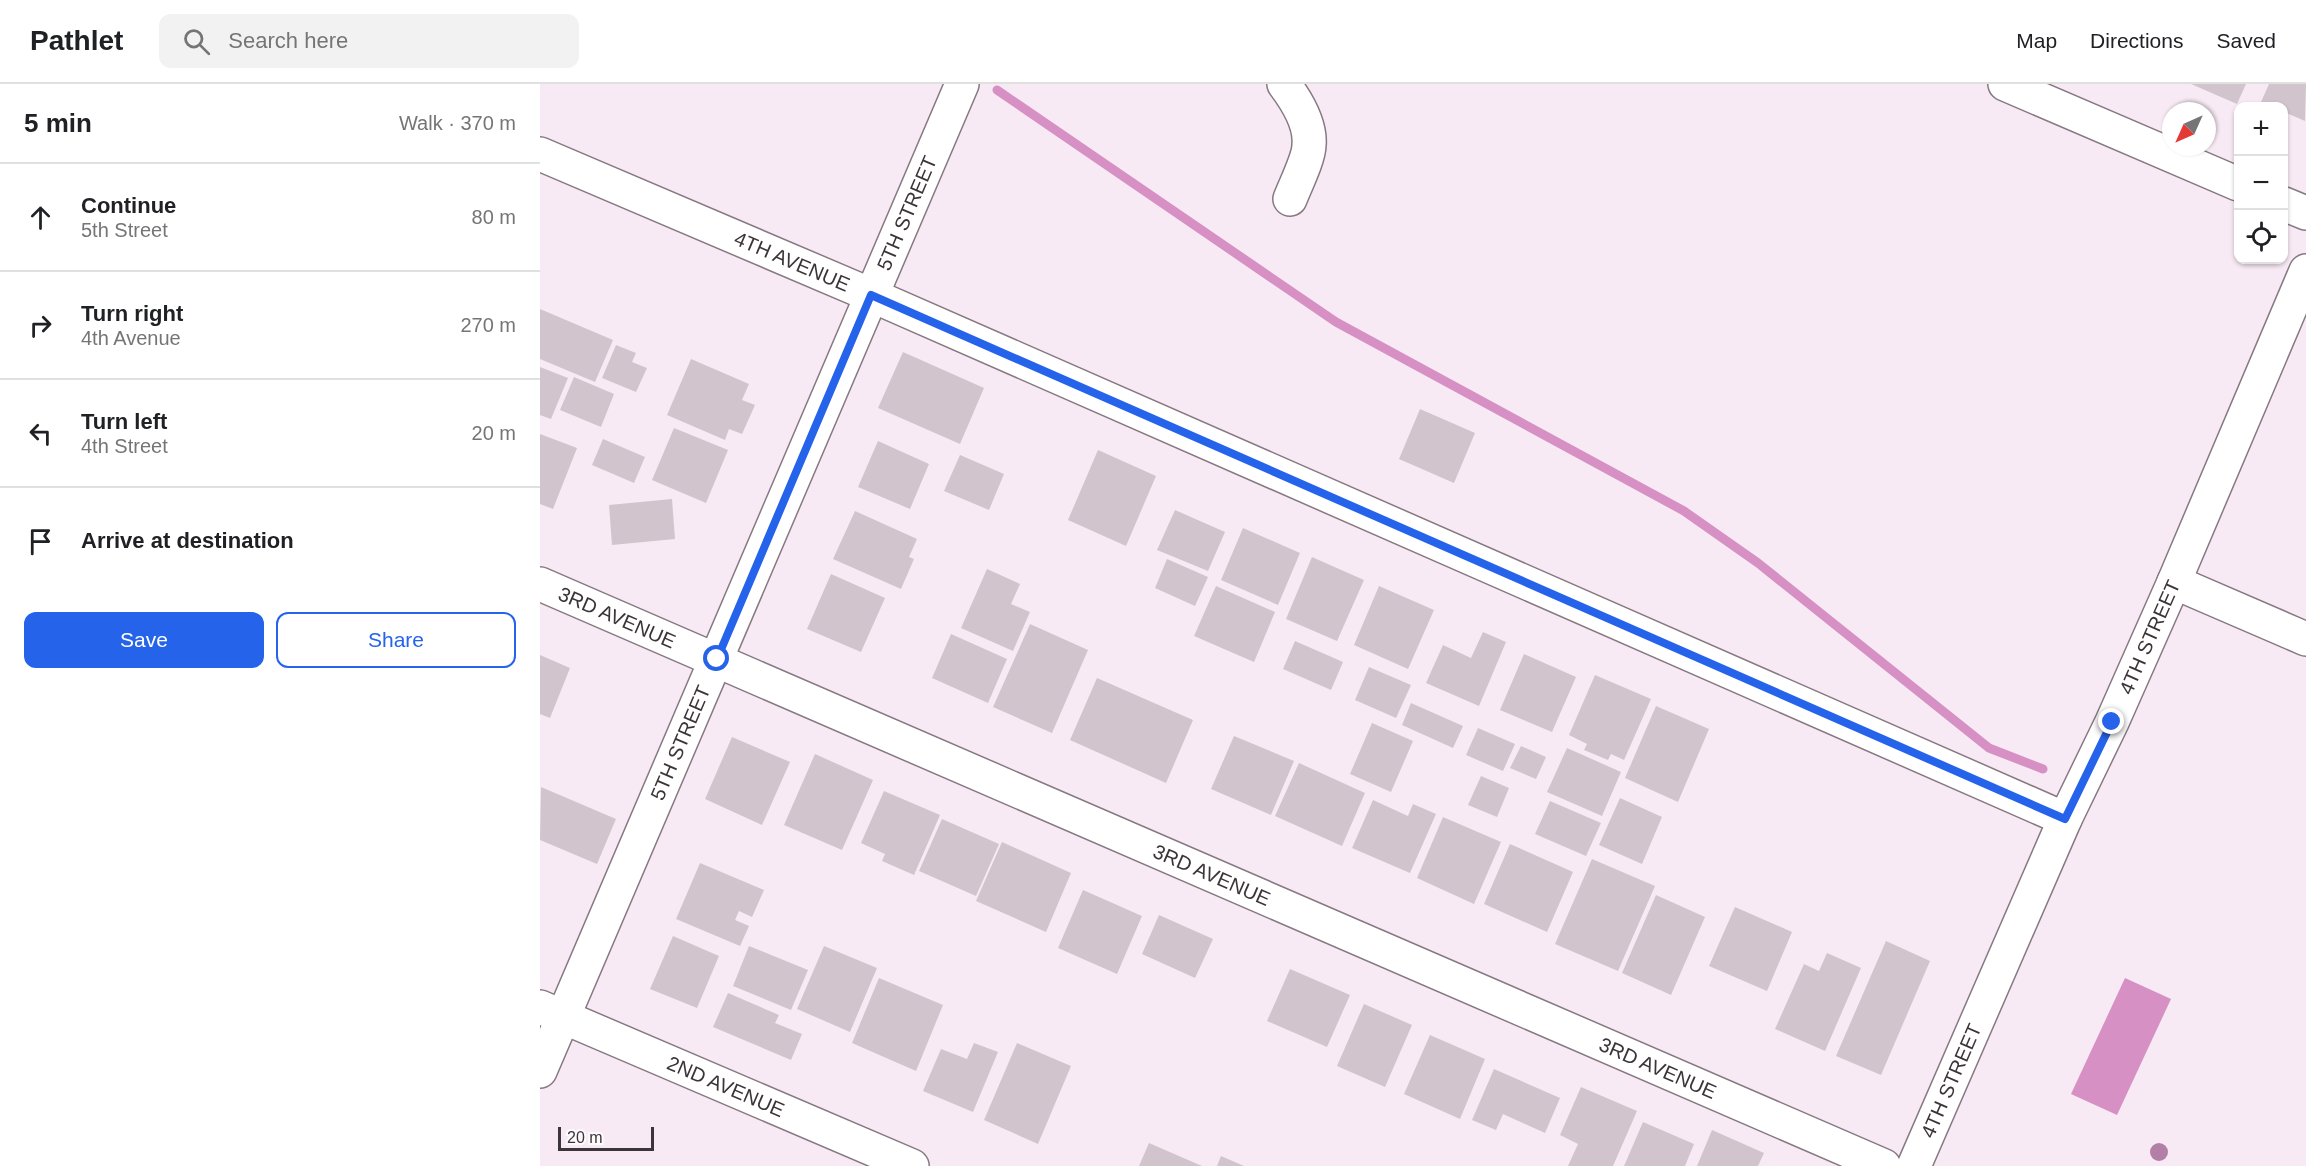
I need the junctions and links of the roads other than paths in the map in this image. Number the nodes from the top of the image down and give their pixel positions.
1 (962, 84) edge
2 (1284, 84) edge
3 (2005, 84) edge
4 (540, 154) edge
5 (2234, 182) edge
6 (1290, 199) dead end
7 (2288, 206) edge
8 (2306, 213) edge
9 (2306, 271) edge
10 (871, 295) junction
11 (2174, 582) junction
12 (540, 584) edge
13 (2306, 639) edge
14 (717, 659) junction
15 (2065, 819) junction
16 (551, 1012) edge
17 (540, 1071) edge
18 (912, 1166) edge
19 (1884, 1166) edge
20 (1914, 1166) edge

1 - 10 street, 5TH STREET
2 - 6 street
3 - 5 street
4 - 10 street, 4TH AVENUE
7 - 8 street
9 - 11 street, 4TH STREET
10 - 14 street, 5TH STREET
10 - 15 street, 4TH AVENUE
11 - 13 street
11 - 15 street, 4TH STREET
12 - 14 street, 3RD AVENUE
14 - 16 street, 5TH STREET
14 - 19 street, 3RD AVENUE
15 - 20 street, 4TH STREET
16 - 17 street, 5TH STREET
16 - 18 street, 2ND AVENUE

